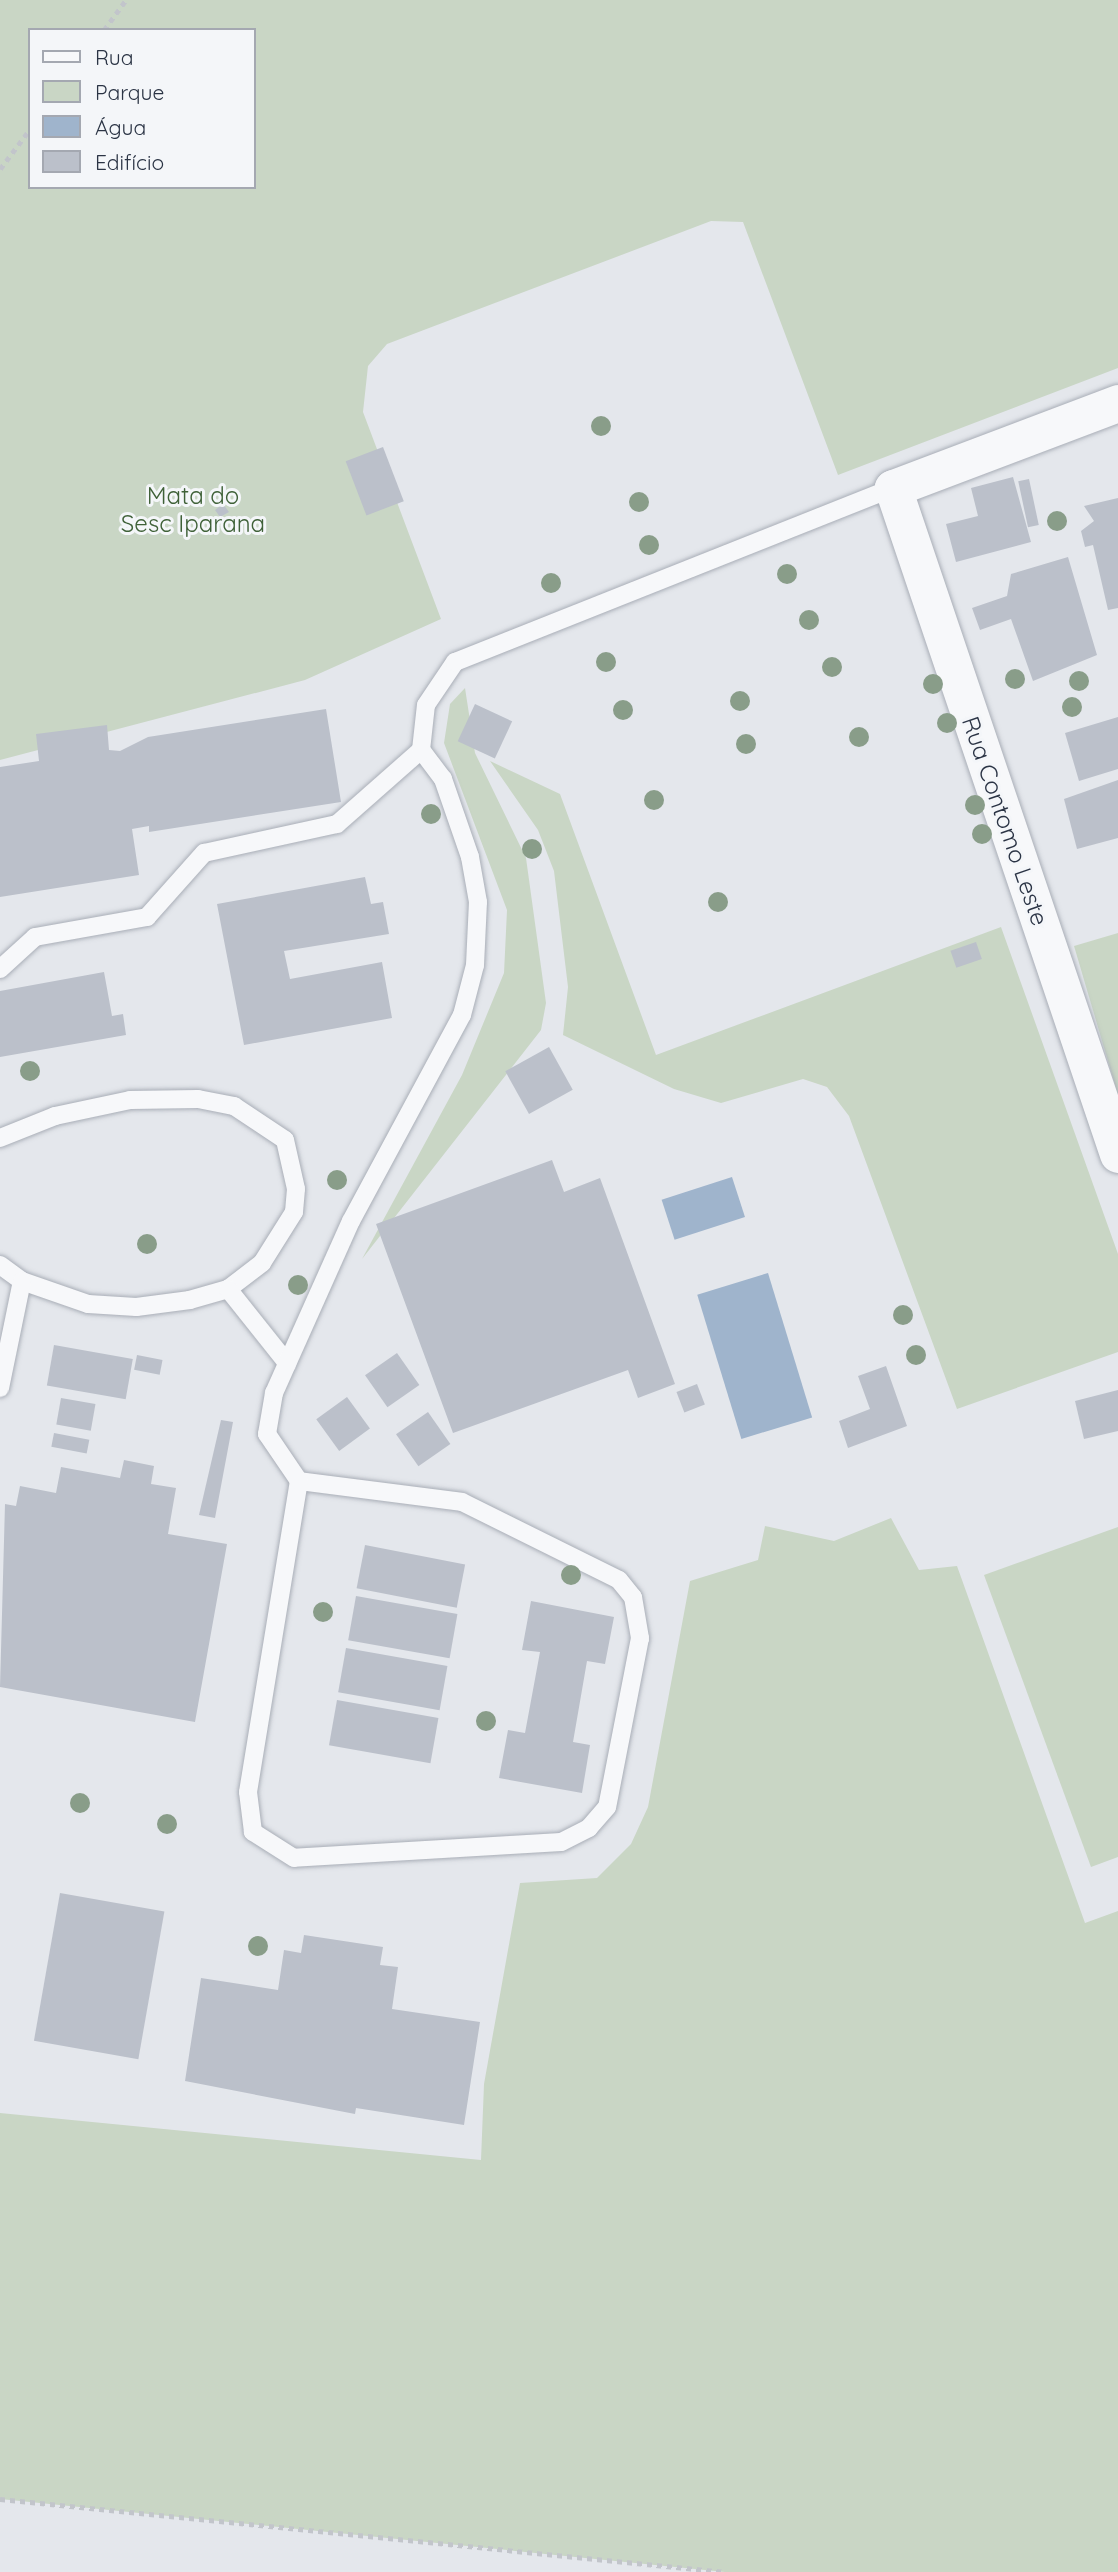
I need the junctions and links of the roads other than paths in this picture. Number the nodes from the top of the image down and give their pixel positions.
1 (1118, 403) edge
2 (892, 488) junction
3 (421, 750) junction
4 (0, 969) edge
5 (0, 1138) edge
6 (1118, 1154) edge
7 (0, 1265) edge
8 (22, 1281) junction
9 (228, 1289) junction
10 (287, 1363) junction
11 (0, 1388) edge
12 (299, 1481) junction

1 - 2 street
2 - 3 lane
2 - 6 street, Rua Contomo Leste
3 - 4 lane
3 - 10 lane
5 - 9 lane
7 - 8 lane
8 - 9 lane
8 - 11 lane
9 - 10 lane
10 - 12 lane
12 - 12 lane

